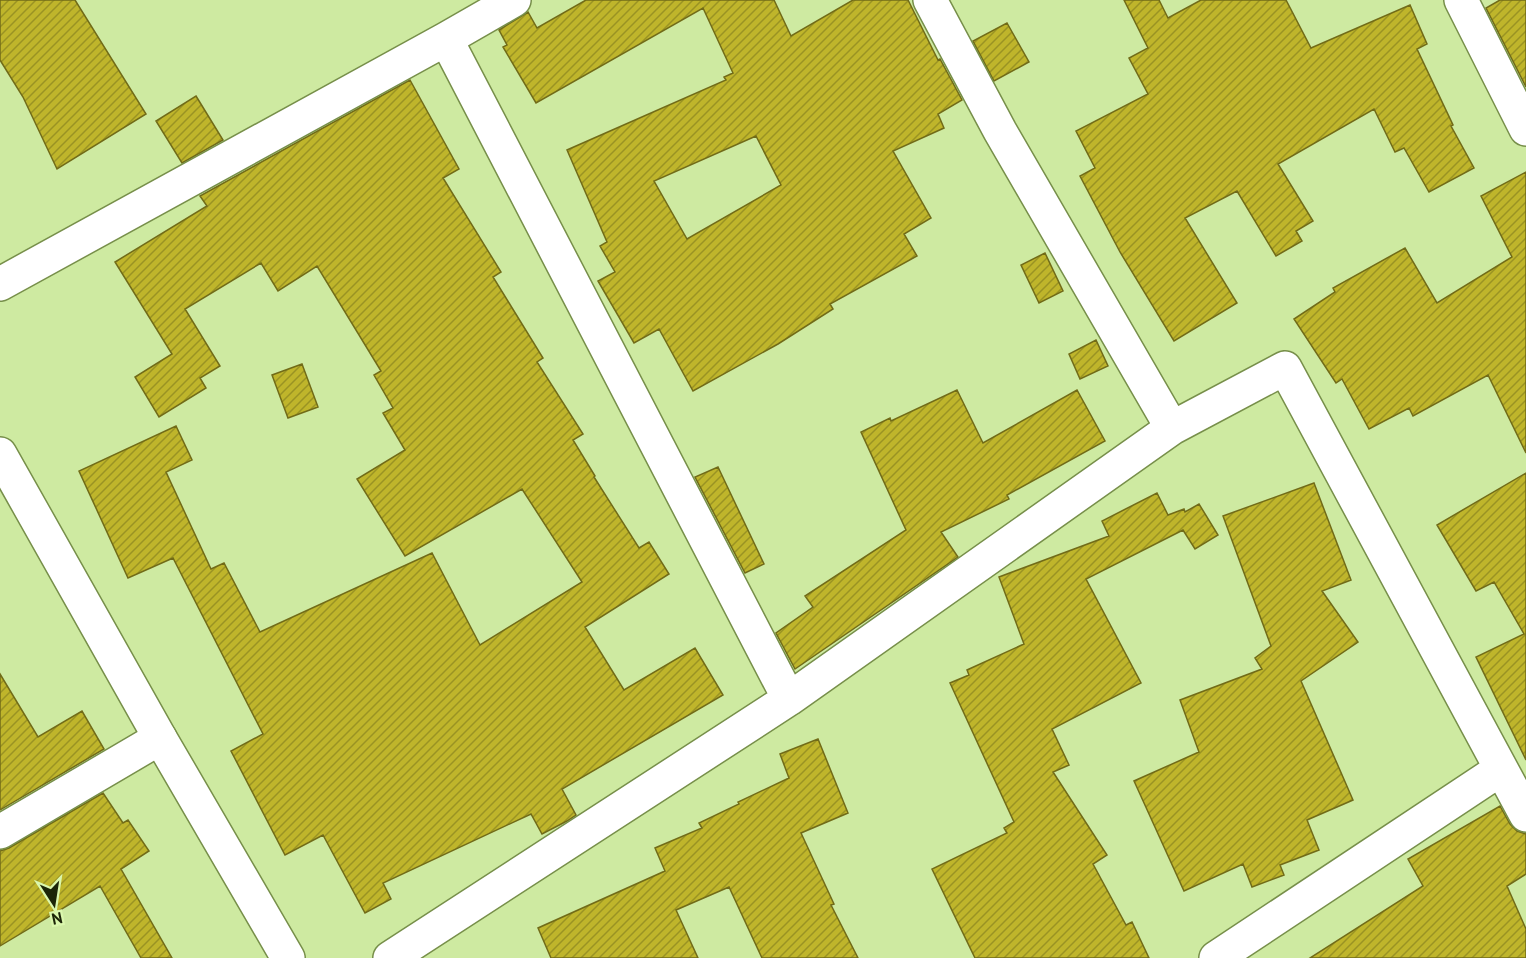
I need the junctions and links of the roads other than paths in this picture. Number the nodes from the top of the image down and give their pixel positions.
1 (514, 0) edge
2 (930, 0) edge
3 (1461, 0) edge
4 (446, 39) junction
5 (1526, 129) edge
6 (0, 284) edge
7 (1172, 428) junction
8 (0, 454) edge
9 (789, 699) junction
10 (160, 738) junction
11 (1501, 769) junction
12 (1526, 815) edge
13 (0, 832) edge
14 (288, 958) edge
15 (390, 958) edge
16 (1216, 958) edge

1 - 4 street
2 - 7 street
3 - 5 street
4 - 6 street
4 - 9 street
7 - 9 street
7 - 11 street
8 - 10 street
9 - 15 street
10 - 13 street
10 - 14 street
11 - 12 street
11 - 16 street

